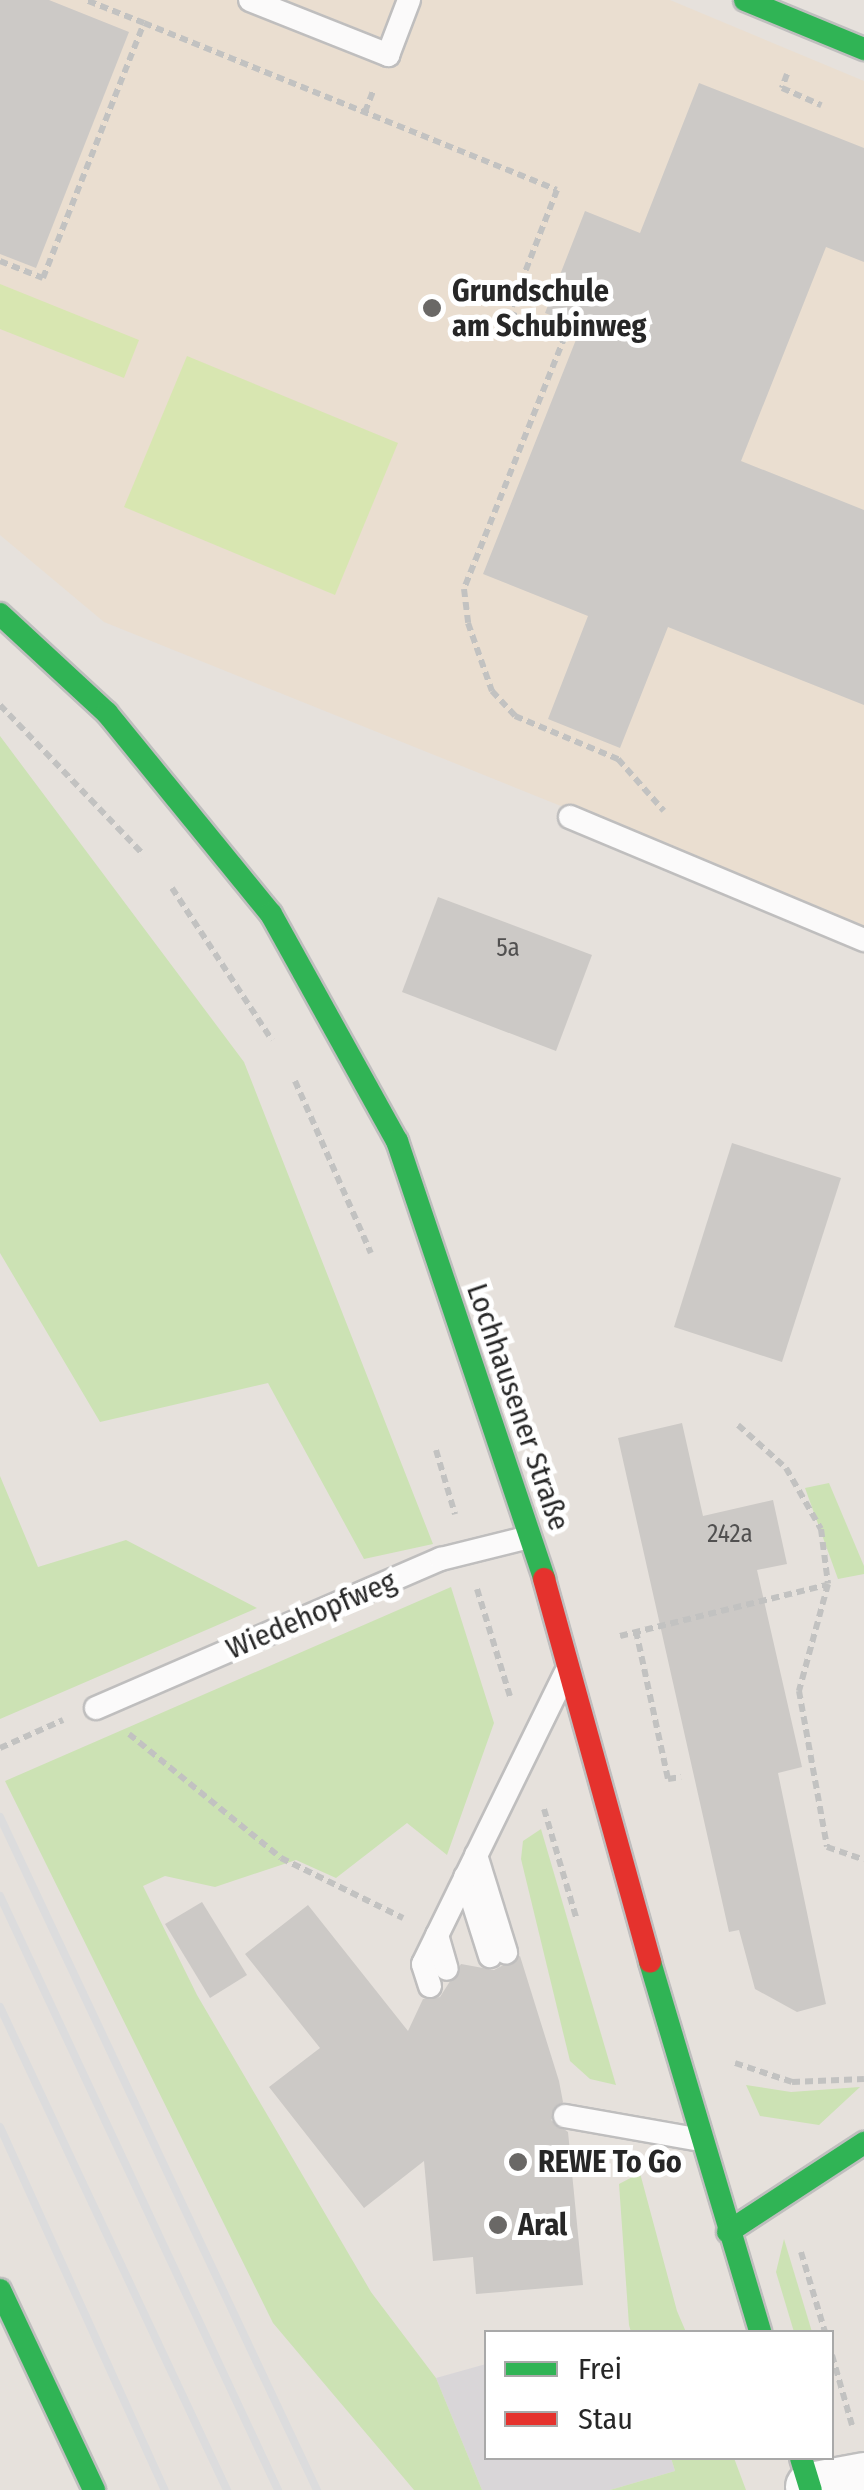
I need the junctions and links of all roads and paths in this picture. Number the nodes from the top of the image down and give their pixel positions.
1 (86, 0) edge
2 (250, 0) edge
3 (409, 0) edge
4 (745, 0) edge
5 (144, 23) junction
6 (864, 49) edge
7 (0, 261) edge
8 (0, 614) edge
9 (0, 705) edge
10 (570, 817) dead end
11 (676, 861) junction
12 (156, 868) dead end
13 (168, 882) dead end
14 (864, 940) edge
15 (276, 1046) dead end
16 (287, 1063) dead end
17 (377, 1266) dead end
18 (738, 1425) dead end
19 (434, 1442) dead end
20 (530, 1537) junction
21 (468, 1556) junction
22 (828, 1584) junction
23 (570, 1662) junction
24 (96, 1708) joint
25 (49, 1725) dead end
26 (0, 1748) edge
27 (527, 1752) junction
28 (680, 1777) dead end
29 (476, 1855) junction
30 (864, 1860) edge
31 (465, 1877) junction
32 (580, 1930) dead end
33 (437, 1935) junction
34 (447, 1968) dead end
35 (430, 1986) dead end
36 (726, 2055) dead end
37 (864, 2079) edge
38 (566, 2116) dead end
39 (697, 2139) junction
40 (864, 2143) edge
41 (728, 2232) junction
42 (800, 2246) dead end
43 (0, 2290) edge
44 (759, 2330) edge
45 (824, 2330) edge
46 (834, 2362) edge
47 (860, 2457) edge
48 (807, 2478) edge
49 (94, 2490) edge

1 - 5 path
2 - 3 lane
4 - 6 main road
5 - 7 path
5 - 11 path
8 - 20 main road, Lochhausener Straße
9 - 12 path
10 - 11 lane
11 - 14 lane
13 - 15 path
16 - 17 path
18 - 22 path
19 - 21 path
20 - 21 lane, Wiedehopfweg
20 - 23 main road, Lochhausener Straße
21 - 24 lane, Wiedehopfweg
21 - 27 path
22 - 28 path
22 - 30 path
23 - 27 lane
23 - 39 main road, Lochhausener Straße
24 - 33 path
25 - 26 path
27 - 29 lane
27 - 32 path
29 - 31 lane
29 - 31 lane
31 - 33 lane
33 - 34 lane
33 - 35 lane
36 - 37 path
38 - 39 lane
39 - 41 main road, Lochhausener Straße
40 - 41 main road
41 - 44 main road, Lochhausener Straße
42 - 45 path
43 - 49 main road
46 - 47 path
47 - 48 street

